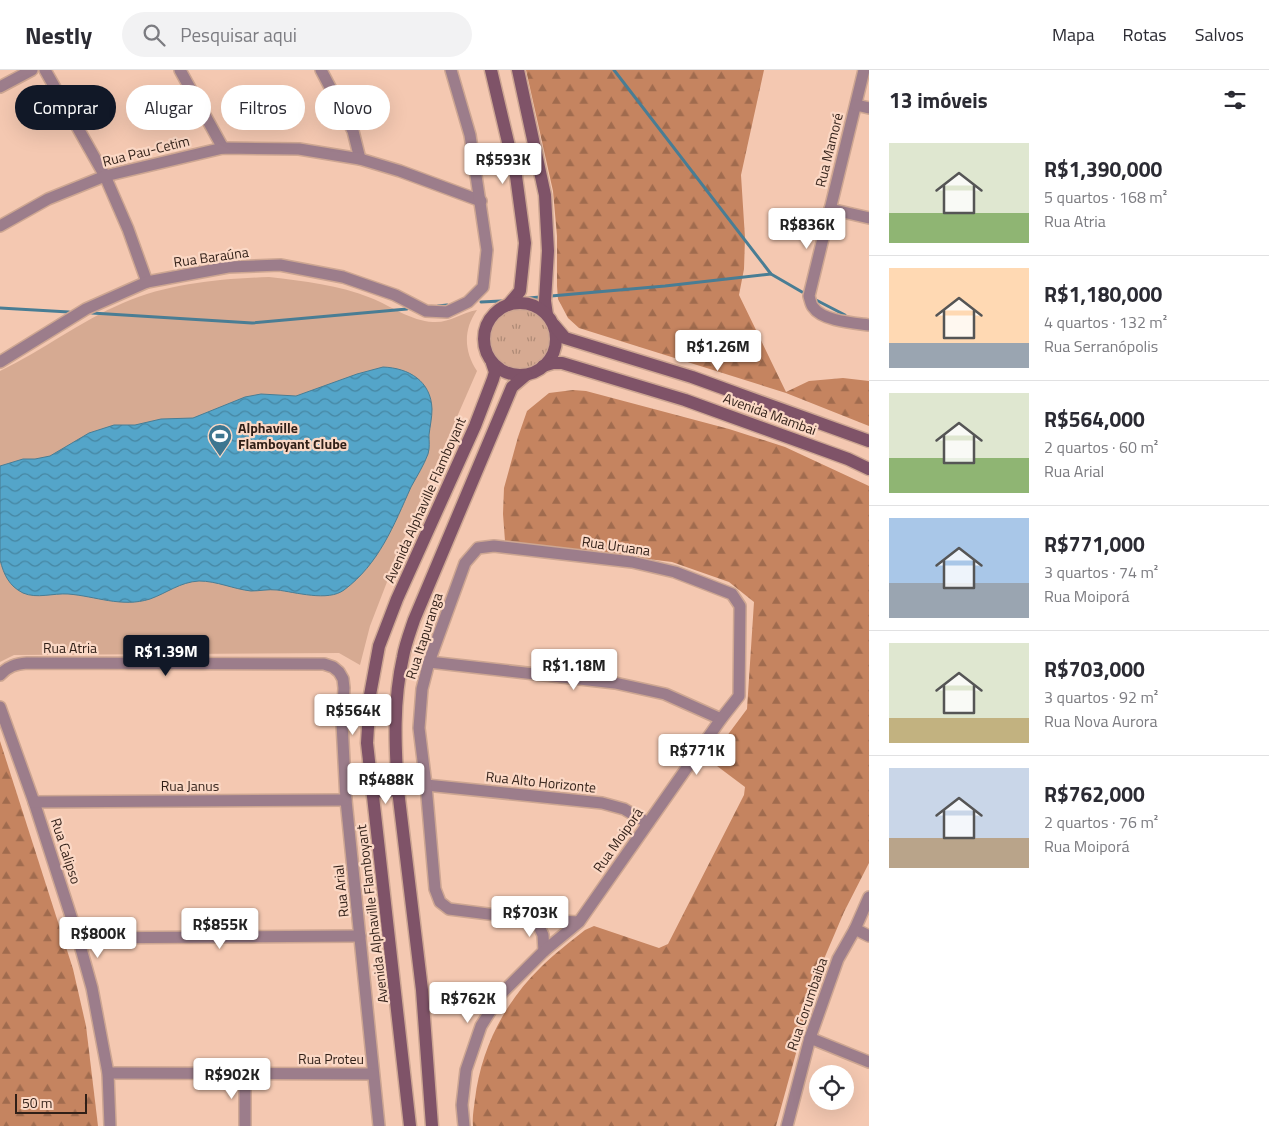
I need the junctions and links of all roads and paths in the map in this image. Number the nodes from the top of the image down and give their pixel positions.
1 (32, 70) edge
2 (45, 70) edge
3 (180, 70) edge
4 (321, 70) edge
5 (451, 70) edge
6 (491, 70) edge
7 (518, 70) edge
8 (864, 70) edge
9 (0, 87) edge
10 (856, 105) junction
11 (869, 108) edge
12 (223, 148) junction
13 (360, 159) junction
14 (105, 176) junction
15 (480, 201) junction
16 (830, 209) junction
17 (869, 218) edge
18 (0, 226) edge
19 (147, 282) junction
20 (509, 304) junction
21 (550, 320) junction
22 (869, 325) edge
23 (0, 362) edge
24 (492, 363) junction
25 (544, 366) junction
26 (526, 375) junction
27 (869, 441) edge
28 (869, 469) edge
29 (478, 548) joint
30 (740, 606) joint
31 (429, 662) junction
32 (324, 664) joint
33 (0, 675) edge
34 (0, 707) edge
35 (721, 719) junction
36 (426, 785) junction
37 (398, 790) junction
38 (372, 792) junction
39 (346, 800) junction
40 (34, 802) junction
41 (648, 824) junction
42 (869, 898) edge
43 (536, 920) junction
44 (579, 922) junction
45 (855, 929) junction
46 (360, 936) junction
47 (869, 936) edge
48 (78, 938) junction
49 (544, 951) junction
50 (810, 1038) junction
51 (869, 1062) edge
52 (108, 1073) junction
53 (245, 1074) junction
54 (373, 1074) junction
55 (110, 1126) edge
56 (245, 1126) edge
57 (379, 1126) edge
58 (410, 1126) edge
59 (432, 1126) edge
60 (464, 1126) edge
61 (786, 1126) edge

1 - 9 street
2 - 14 street
3 - 12 street
4 - 13 street
5 - 15 street, Rua Baraúna
6 - 20 street
7 - 21 street
8 - 10 street, Rua Mamoré
10 - 11 street
10 - 16 street, Rua Mamoré
12 - 13 street, Rua Pau-Cetim
12 - 14 street, Rua Pau-Cetim
13 - 15 street, Rua Pau-Cetim
14 - 18 street, Rua Pau-Cetim
14 - 19 street
15 - 19 street, Rua Baraúna
16 - 17 street
16 - 22 street, Rua Mamoré
19 - 23 street, Rua Baraúna
20 - 21 street
20 - 24 street
21 - 25 street
21 - 27 street, Avenida Mambai
24 - 26 street
24 - 38 street, Avenida Alphaville Flamboyant
25 - 26 street
25 - 28 street, Avenida Mambai
26 - 37 street
29 - 30 street, Rua Uruana
29 - 31 street, Rua Itapuranga
30 - 35 street, Rua Moiporá
31 - 35 street
31 - 36 street, Rua Itapuranga
32 - 33 street, Rua Atria
32 - 39 street, Rua Arial
34 - 40 street, Rua Calipso
35 - 41 street, Rua Moiporá
36 - 41 street, Rua Alto Horizonte
36 - 43 street, Rua Itapuranga
37 - 38 street
37 - 59 street
38 - 58 street, Avenida Alphaville Flamboyant
39 - 40 street, Rua Janus
39 - 46 street, Rua Arial
40 - 48 street, Rua Calipso
41 - 44 street, Rua Moiporá
42 - 45 street, Rua Corumbaiba
43 - 44 street
43 - 49 street
44 - 49 street, Rua Moiporá
45 - 47 street
45 - 50 street, Rua Corumbaiba
46 - 48 street
46 - 54 street, Rua Arial
48 - 52 street, Rua Calipso
49 - 60 street, Rua Moiporá
50 - 51 street
50 - 61 street, Rua Corumbaiba
52 - 53 street, Rua Proteu
52 - 55 street, Rua Calipso
53 - 54 street, Rua Proteu
53 - 56 street
54 - 57 street, Rua Arial

